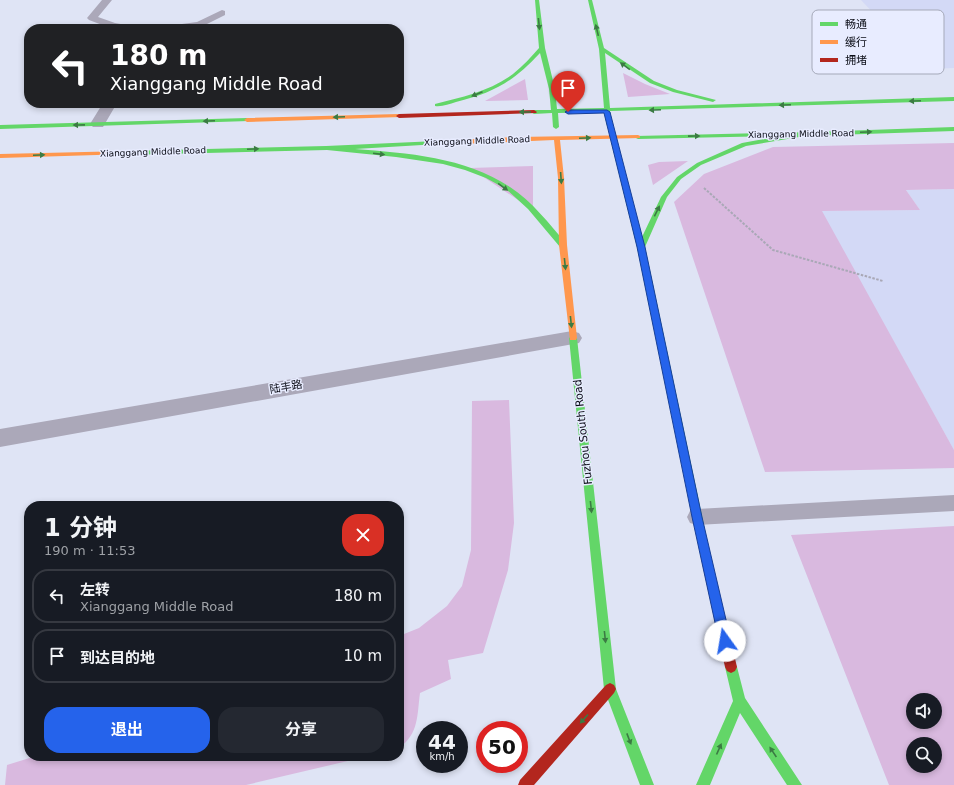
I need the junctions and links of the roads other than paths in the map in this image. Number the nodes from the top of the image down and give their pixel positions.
1 (107, 0) edge
2 (537, 0) edge
3 (590, 0) edge
4 (222, 13) dead end
5 (108, 24) edge
6 (201, 24) edge
7 (542, 48) junction
8 (602, 49) junction
9 (954, 99) edge
10 (740, 107) junction
11 (107, 108) edge
12 (555, 112) junction
13 (607, 112) junction
14 (378, 115) junction
15 (98, 124) junction
16 (0, 127) edge
17 (954, 129) edge
18 (812, 134) junction
19 (613, 137) junction
20 (557, 139) junction
21 (326, 148) junction
22 (0, 156) edge
23 (563, 245) junction
24 (641, 247) junction
25 (572, 338) junction
26 (0, 438) edge
27 (954, 503) edge
28 (697, 517) junction
29 (610, 689) junction
30 (739, 702) junction
31 (525, 785) edge
32 (647, 785) edge
33 (703, 785) edge
34 (795, 785) edge

1 - 5 lane
2 -> 7 main road, Fuzhou South Road
8 -> 3 main road
4 - 6 lane
7 - 12 main road, Fuzhou South Road
7 -> 14 main road
10 -> 8 main road
8 - 13 main road
9 -> 10 main road
10 -> 13 main road
11 - 15 street
12 - 13 main road
12 -> 14 main road
12 - 20 main road, Fuzhou South Road
13 - 19 main road
14 -> 15 main road
15 -> 16 main road
18 -> 17 main road, Xianggang Middle Road
19 -> 18 main road, Xianggang Middle Road
24 -> 18 main road
20 -> 19 main road, Xianggang Middle Road
19 - 24 main road
20 - 21 main road, Xianggang Middle Road
20 -> 23 main road, Fuzhou South Road
22 -> 21 main road, Xianggang Middle Road
21 -> 23 main road
23 -> 25 main road, Fuzhou South Road
24 - 28 main road
25 - 26 street, 陆丰路
25 -> 29 main road, Fuzhou South Road
27 - 28 lane
28 - 30 main road
29 -> 31 main road
29 -> 32 main road, Fuzhou South Road
33 -> 30 main road
34 -> 30 main road

